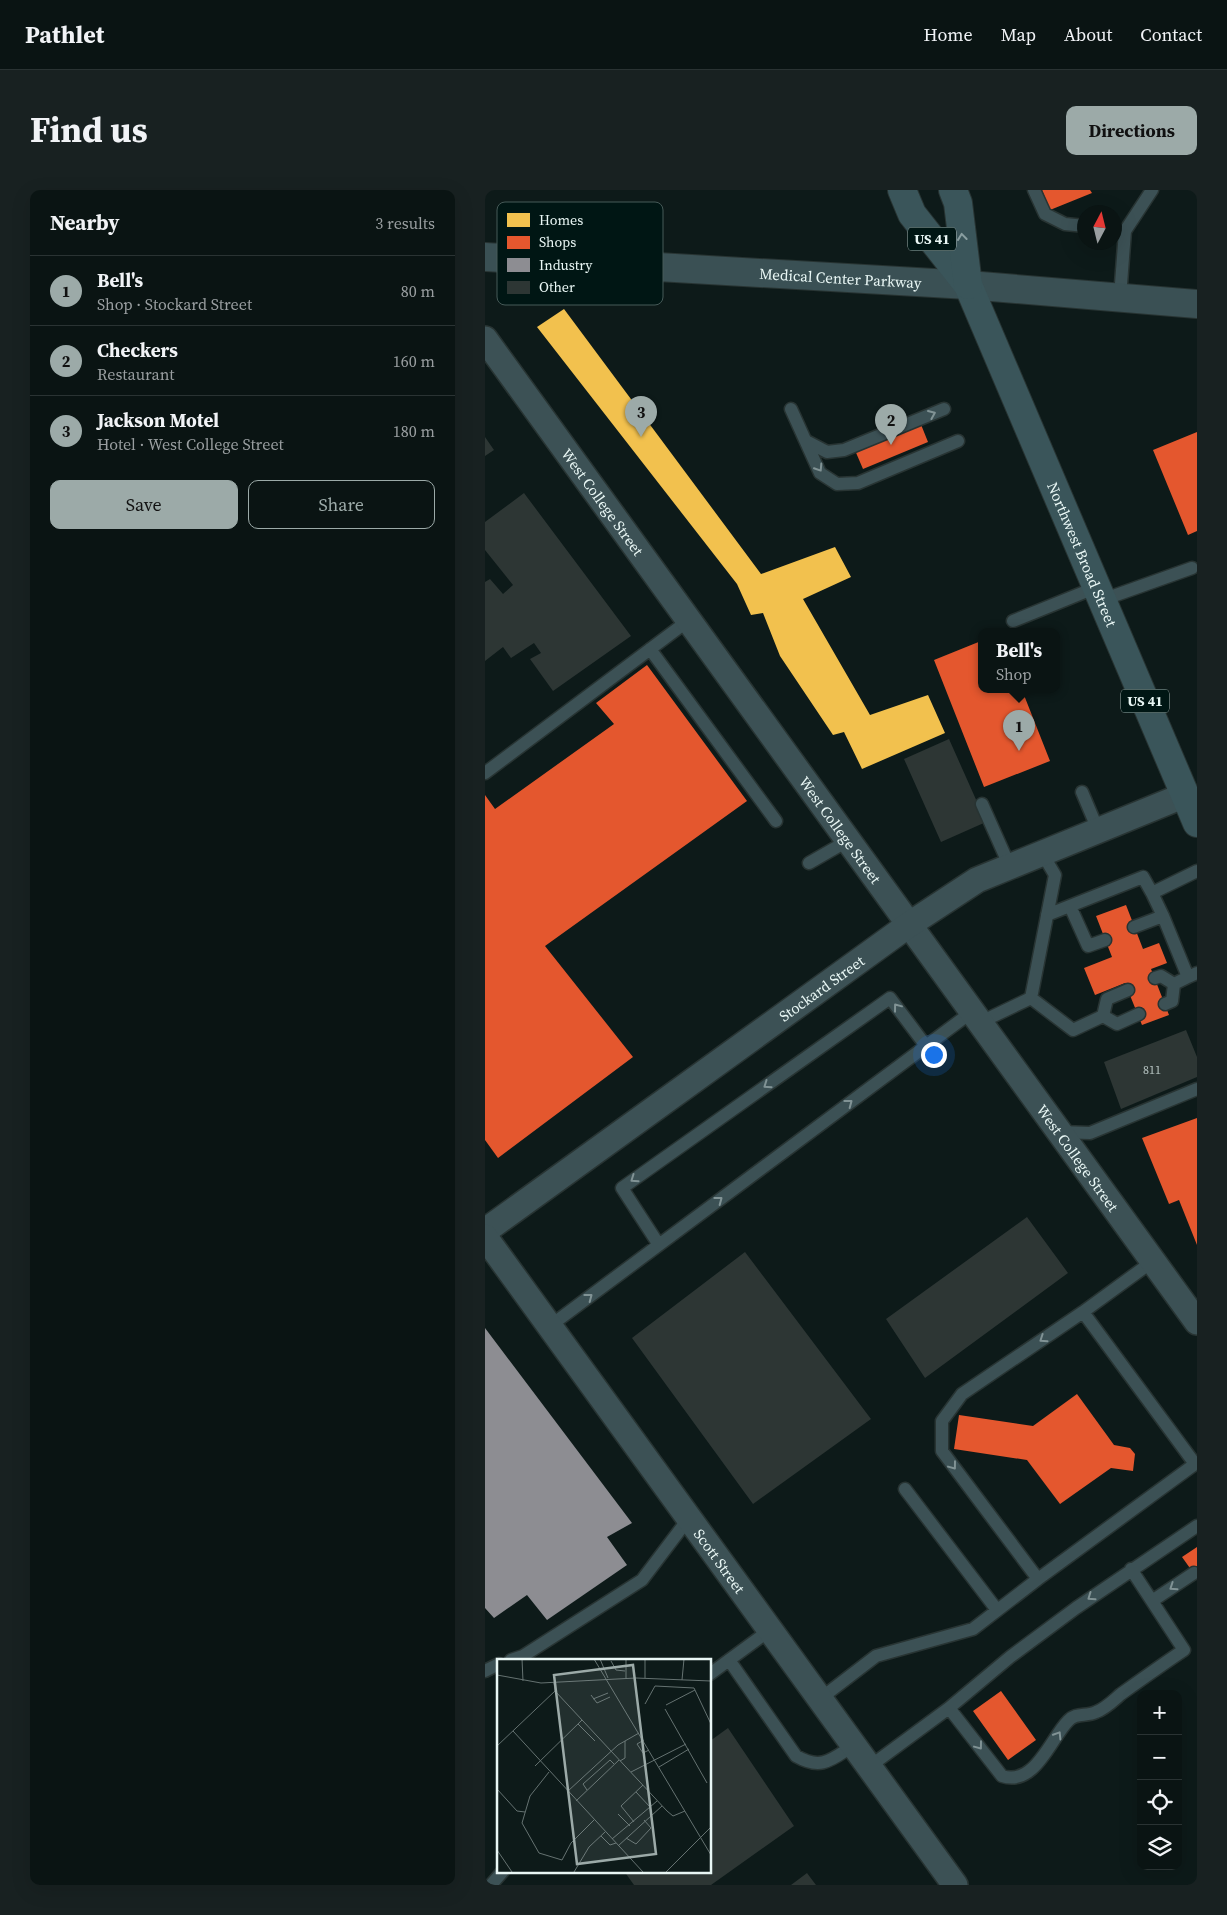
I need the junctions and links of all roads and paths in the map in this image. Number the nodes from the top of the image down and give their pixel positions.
1 (902, 190) edge
2 (953, 190) edge
3 (1034, 190) edge
4 (1152, 190) edge
5 (1077, 225) edge
6 (1122, 226) edge
7 (1119, 250) edge
8 (663, 267) edge
9 (968, 285) junction
10 (1120, 297) junction
11 (1197, 304) edge
12 (485, 339) edge
13 (791, 409) dead end
14 (944, 409) dead end
15 (958, 441) dead end
16 (806, 442) junction
17 (1192, 568) dead end
18 (1099, 594) junction
19 (689, 620) junction
20 (1013, 621) dead end
21 (650, 649) junction
22 (485, 773) edge
23 (1082, 792) dead end
24 (1185, 795) junction
25 (982, 804) dead end
26 (776, 821) dead end
27 (1197, 823) edge
28 (1098, 830) junction
29 (849, 840) junction
30 (1042, 853) junction
31 (809, 863) dead end
32 (1010, 867) junction
33 (1197, 871) edge
34 (1152, 893) junction
35 (1070, 906) junction
36 (1047, 916) junction
37 (1163, 916) junction
38 (911, 924) junction
39 (1134, 927) dead end
40 (1105, 940) dead end
41 (1193, 975) edge
42 (1155, 978) dead end
43 (1174, 984) junction
44 (1128, 990) dead end
45 (1031, 998) junction
46 (1165, 1004) dead end
47 (1139, 1014) dead end
48 (1103, 1016) junction
49 (977, 1017) junction
50 (926, 1046) junction
51 (1197, 1089) edge
52 (1060, 1132) junction
53 (485, 1231) edge
54 (485, 1237) edge
55 (659, 1245) junction
56 (1153, 1261) junction
57 (1083, 1312) junction
58 (1197, 1322) edge
59 (549, 1326) junction
60 (1196, 1464) edge
61 (905, 1489) dead end
62 (689, 1518) junction
63 (1197, 1526) edge
64 (1131, 1569) junction
65 (1194, 1573) dead end
66 (1038, 1579) junction
67 (1152, 1601) junction
68 (997, 1610) junction
69 (770, 1630) junction
70 (514, 1659) edge
71 (729, 1660) junction
72 (497, 1665) edge
73 (485, 1671) edge
74 (711, 1673) edge
75 (820, 1699) junction
76 (949, 1708) junction
77 (854, 1745) junction
78 (869, 1767) junction
79 (502, 1872) edge
80 (491, 1885) edge
81 (955, 1885) edge

1 - 9 main road, Northwest Broad Street / US 41
9 -> 2 main road, Northwest Broad Street / US 41
3 - 5 lane
4 - 6 lane
7 - 10 lane
8 - 9 main road, Medical Center Parkway
9 - 10 main road, Medical Center Parkway
9 - 18 main road, Northwest Broad Street / US 41
10 - 11 main road, Medical Center Parkway
12 - 19 street, West College Street
13 - 16 lane
16 -> 14 lane
16 -> 15 lane
17 - 18 lane
18 - 20 lane
18 - 24 main road, Northwest Broad Street / US 41
19 - 21 lane
19 - 29 street, West College Street
21 - 22 lane
21 - 26 lane
23 - 28 lane
24 - 27 main road, Northwest Broad Street / US 41
24 - 28 street, Stockard Street
25 - 32 lane
28 - 30 street, Stockard Street
29 - 31 lane
29 - 38 street, West College Street
30 - 32 street, Stockard Street
30 - 36 lane
32 - 38 street, Stockard Street
33 - 34 lane
34 - 35 lane
34 - 37 lane
35 - 36 lane
35 - 40 lane
36 - 45 lane
37 - 39 lane
37 - 41 lane
38 - 49 street, West College Street
38 - 53 street, Stockard Street
41 - 43 lane
42 - 43 lane
43 - 46 lane
44 - 48 lane
45 - 48 lane
45 - 49 lane
47 - 48 lane
49 - 50 lane
49 - 52 street, West College Street
55 -> 50 lane
50 -> 55 lane
51 - 52 lane
52 - 56 street, West College Street
54 - 59 street, Scott Street
59 -> 55 lane
56 - 57 lane
56 - 58 street, West College Street
57 - 60 lane
57 -> 66 lane
59 - 62 street, Scott Street
60 - 66 lane
61 - 68 lane
62 - 69 street, Scott Street
62 - 70 lane
63 - 64 lane
64 - 67 lane
64 -> 76 lane
65 -> 67 lane
66 - 68 lane
76 -> 67 lane
68 - 75 lane
69 - 71 lane
69 - 75 street, Scott Street
71 - 74 lane
71 - 77 lane
72 - 73 lane
75 - 77 street, Scott Street
76 - 78 lane
77 - 78 street, Scott Street
78 - 81 street, Scott Street
79 - 80 lane

